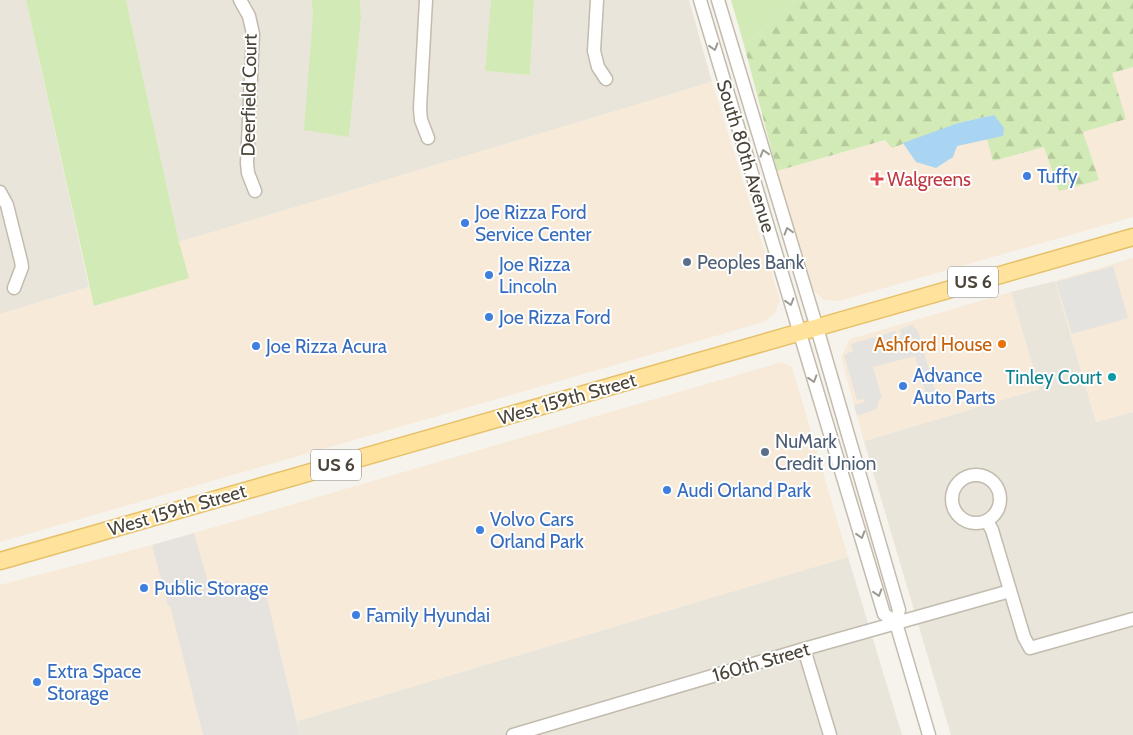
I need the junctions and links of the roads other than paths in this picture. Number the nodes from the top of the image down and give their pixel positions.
1 (240, 0) edge
2 (426, 0) edge
3 (597, 0) edge
4 (700, 0) edge
5 (718, 0) edge
6 (606, 79) dead end
7 (428, 138) dead end
8 (255, 191) dead end
9 (0, 192) edge
10 (1133, 237) edge
11 (14, 288) dead end
12 (817, 328) junction
13 (799, 333) junction
14 (988, 521) dead end
15 (0, 561) edge
16 (1010, 591) junction
17 (1133, 619) edge
18 (896, 623) junction
19 (804, 649) junction
20 (513, 735) edge
21 (830, 735) edge
22 (929, 735) edge

1 - 8 street, Deerfield Court
2 - 7 street
3 - 6 street
4 -> 13 street, South 80th Avenue
12 -> 5 street, South 80th Avenue
9 - 11 street
10 - 12 main road, West 159th Street / US 6
12 - 13 main road, West 159th Street / US 6
12 - 18 street, South 80th Avenue
13 - 15 main road, West 159th Street / US 6
13 -> 18 street, South 80th Avenue
14 - 16 street
16 - 17 street
16 - 18 street, 160th Street
18 - 19 street, 160th Street
18 - 22 street, South 80th Avenue
19 - 20 street, 160th Street
19 - 21 street

